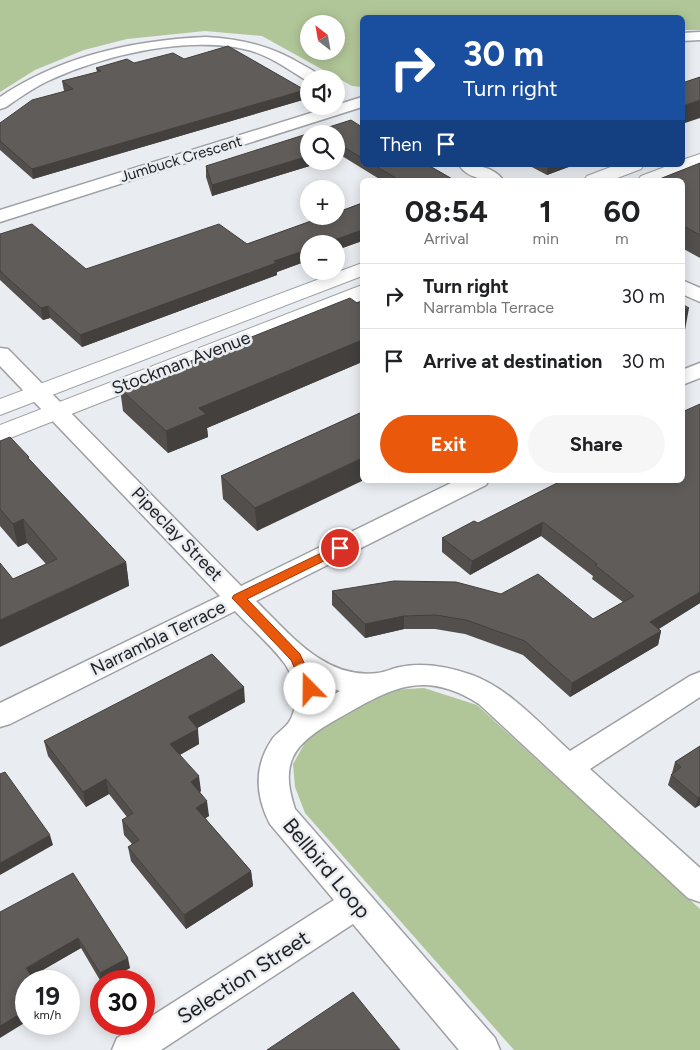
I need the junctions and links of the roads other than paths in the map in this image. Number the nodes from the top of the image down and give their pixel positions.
1 (685, 36) edge
2 (700, 36) edge
3 (300, 70) edge
4 (345, 96) edge
5 (360, 103) edge
6 (0, 104) edge
7 (360, 104) edge
8 (700, 160) edge
9 (685, 166) edge
10 (471, 167) edge
11 (629, 167) edge
12 (682, 167) edge
13 (491, 178) edge
14 (599, 178) edge
15 (653, 178) edge
16 (0, 216) edge
17 (360, 270) edge
18 (685, 288) edge
19 (360, 293) edge
20 (700, 296) edge
21 (0, 354) edge
22 (700, 370) edge
23 (685, 378) edge
24 (38, 393) junction
25 (0, 408) edge
26 (57, 412) junction
27 (0, 434) edge
28 (472, 483) edge
29 (238, 598) junction
30 (296, 658) junction
31 (379, 683) junction
32 (700, 683) edge
33 (0, 716) edge
34 (302, 726) junction
35 (568, 768) junction
36 (700, 888) edge
37 (356, 904) junction
38 (130, 1050) edge
39 (482, 1050) edge

1 - 2 street
3 - 6 street
4 - 5 street
7 - 16 street, Jumbuck Crescent
8 - 9 street
10 - 13 street
11 - 14 street
12 - 15 street
17 - 24 street, Stockman Avenue
18 - 20 street
19 - 26 street, Stockman Avenue
21 - 24 street, Pipeclay Street
22 - 23 street
24 - 25 street, Stockman Avenue
24 - 26 street, Pipeclay Street
26 - 27 street, Stockman Avenue
26 - 29 street, Pipeclay Street
28 - 29 street, Narrambla Terrace
29 - 30 street, Pipeclay Street
29 - 33 street, Narrambla Terrace
30 - 31 street, Pipeclay Street
30 - 34 street, Pipeclay Street
31 - 34 street, Bellbird Loop
31 - 35 street, Bellbird Loop
32 - 35 street
34 - 37 street, Bellbird Loop
35 - 36 street, Bellbird Loop
37 - 38 street, Selection Street
37 - 39 street, Bellbird Loop

